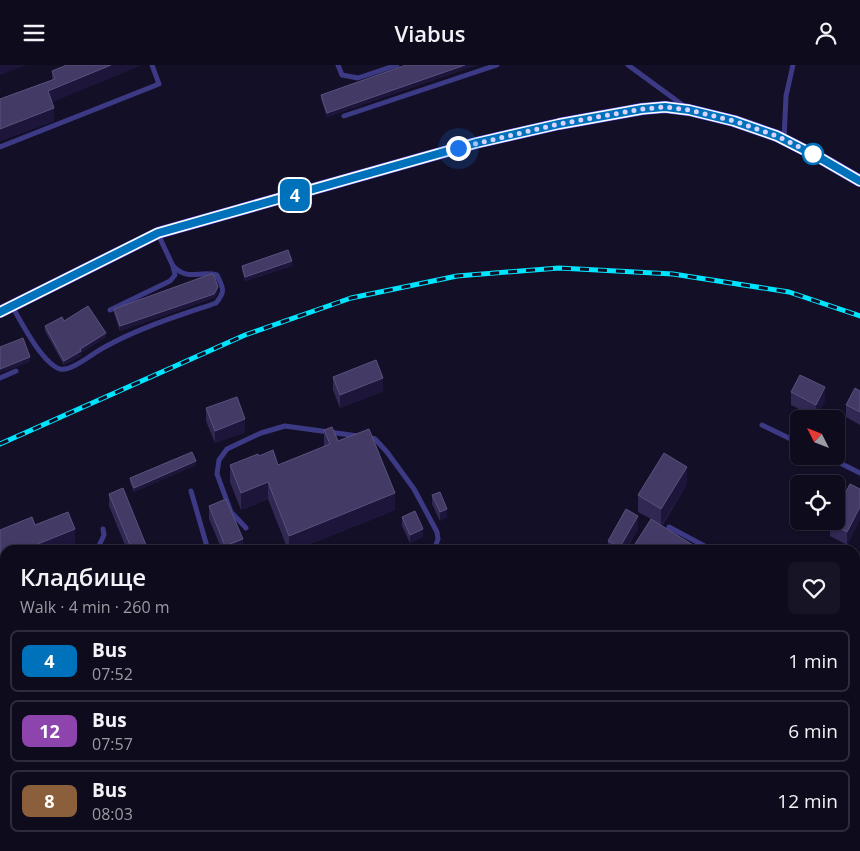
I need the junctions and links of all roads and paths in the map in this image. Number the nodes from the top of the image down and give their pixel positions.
1 (152, 65) edge
2 (338, 65) edge
3 (397, 65) edge
4 (497, 65) edge
5 (628, 65) edge
6 (793, 65) edge
7 (689, 110) junction
8 (344, 115) dead end
9 (784, 140) junction
10 (0, 147) edge
11 (860, 181) edge
12 (158, 233) junction
13 (174, 266) junction
14 (6, 309) edge
15 (110, 309) dead end
16 (16, 371) dead end
17 (0, 378) edge
18 (762, 425) dead end
19 (790, 439) edge
20 (844, 465) edge
21 (860, 473) edge
22 (191, 491) dead end
23 (669, 527) dead end
24 (246, 528) dead end
25 (103, 529) dead end
26 (99, 545) edge
27 (207, 545) edge
28 (436, 545) edge
29 (703, 545) edge

1 - 10 lane
2 - 3 lane
4 - 8 lane
5 - 7 lane
6 - 9 lane
7 - 9 main road
7 - 12 main road
9 - 11 main road
12 - 13 lane
12 - 14 main road
13 - 14 lane
13 - 15 lane
16 - 17 lane
18 - 19 lane
20 - 21 lane
22 - 27 lane
23 - 29 lane
24 - 28 lane
25 - 26 lane

